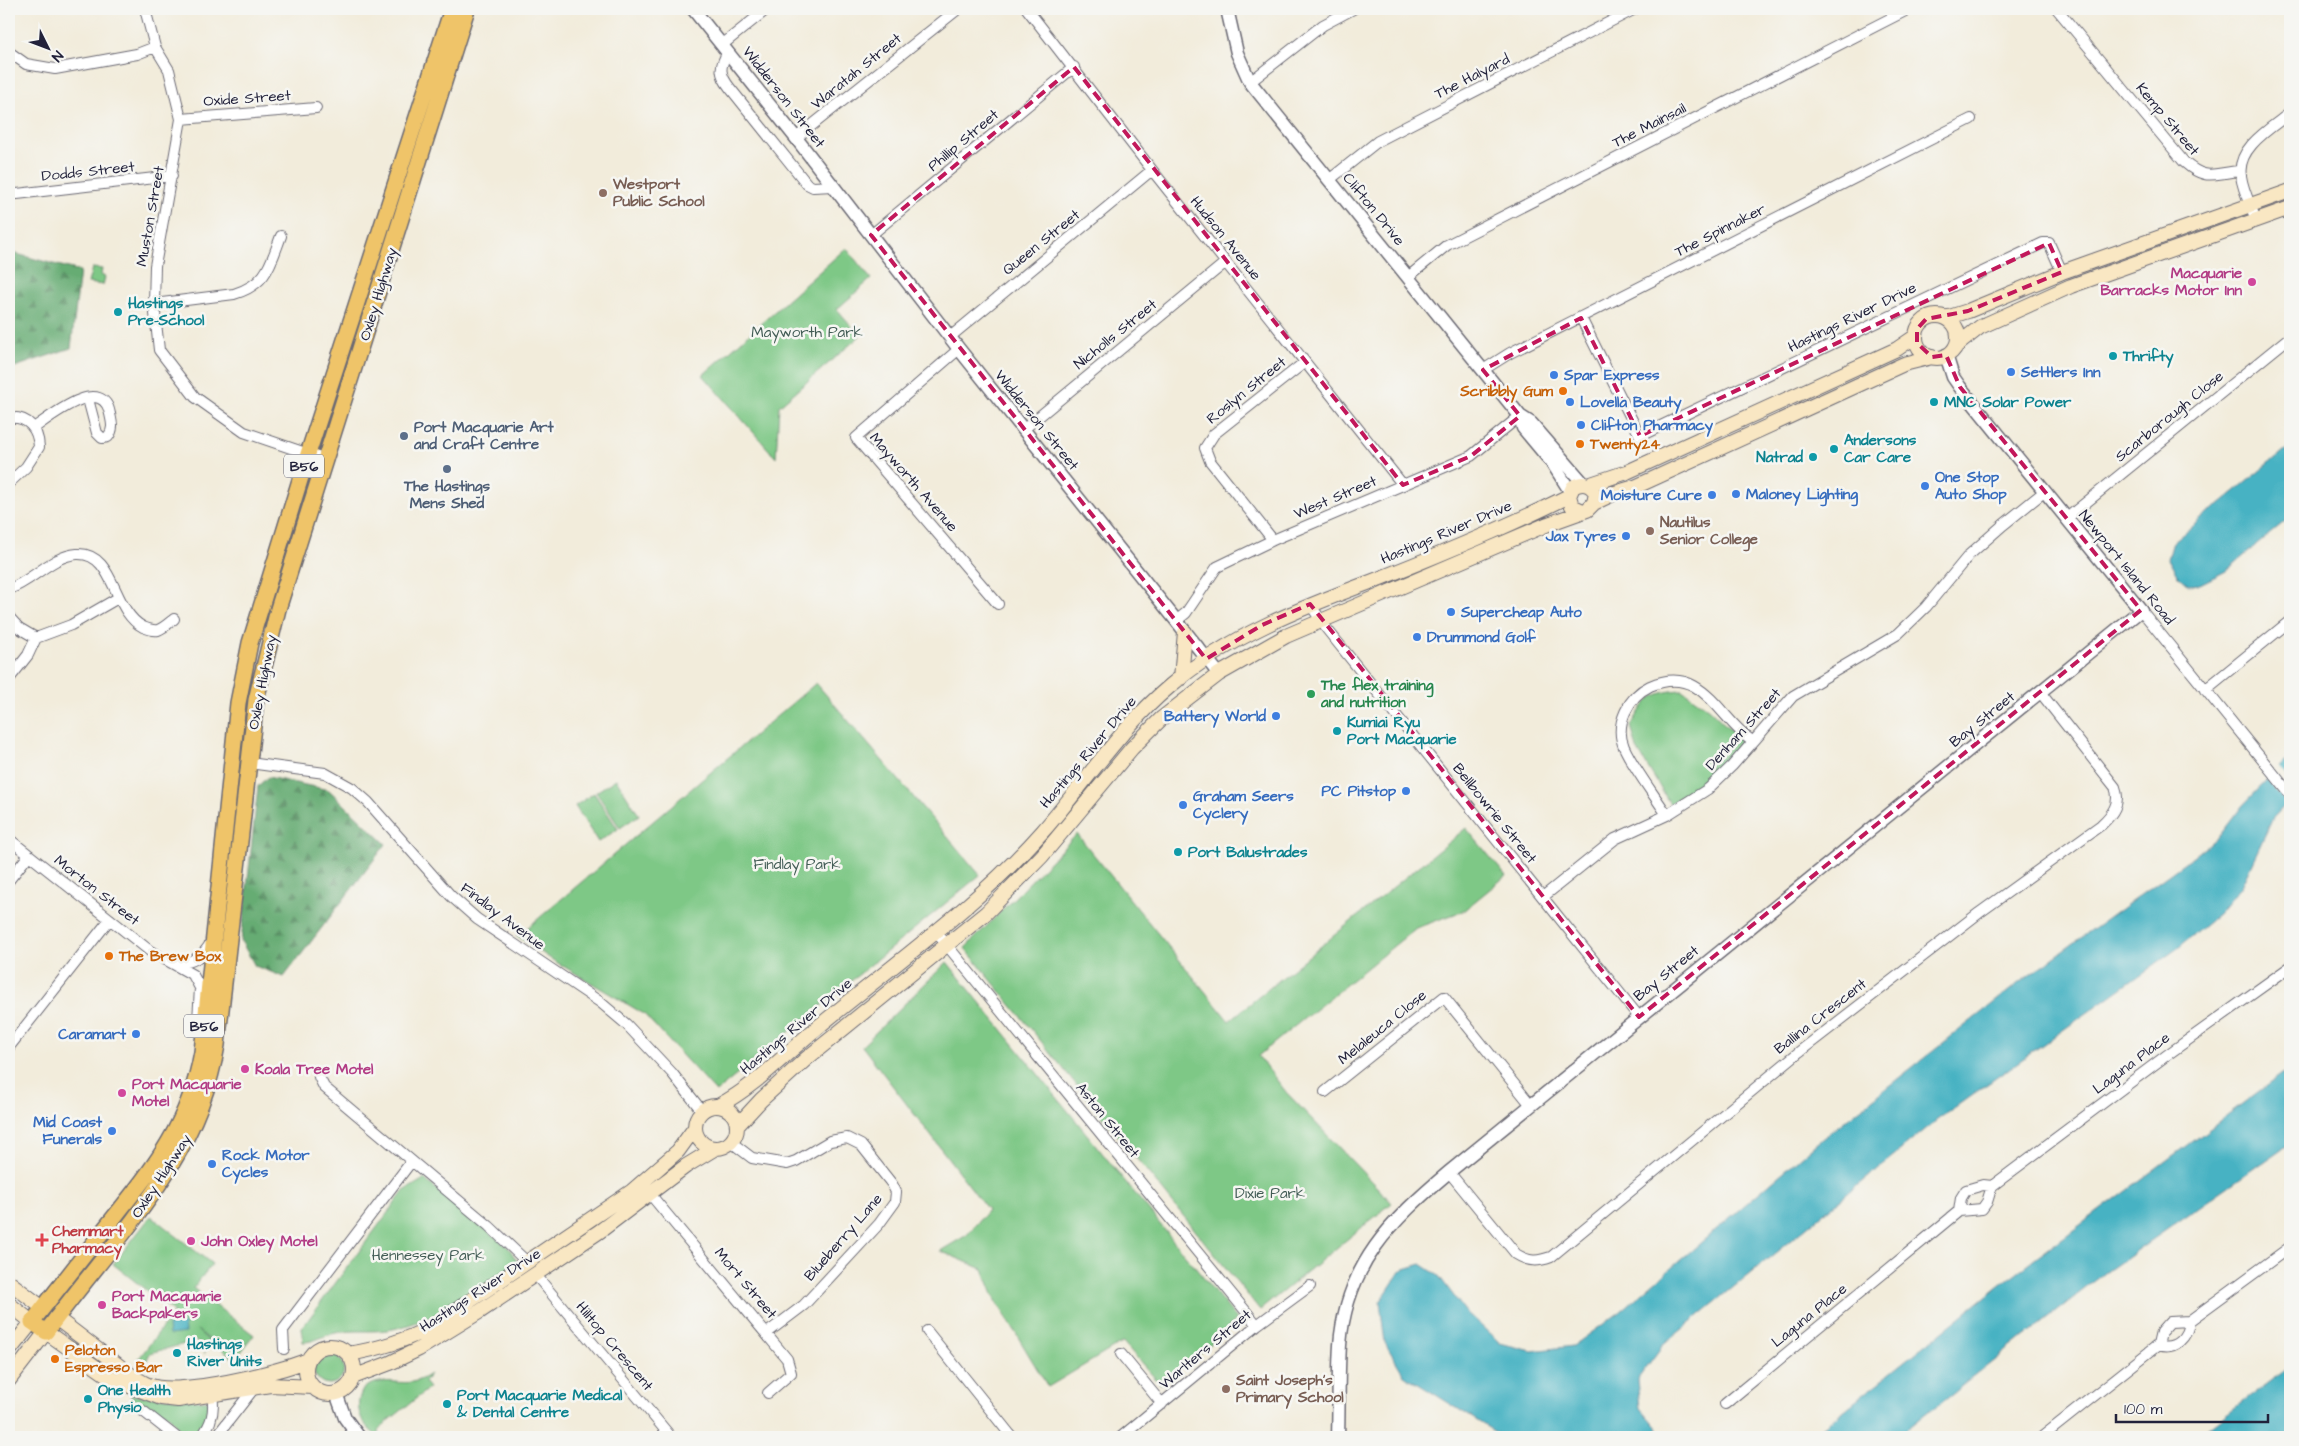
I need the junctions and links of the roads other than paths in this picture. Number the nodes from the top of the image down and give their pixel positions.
1 (145, 9) edge
2 (452, 9) edge
3 (467, 9) edge
4 (693, 9) edge
5 (767, 9) edge
6 (958, 9) edge
7 (1027, 9) edge
8 (1227, 9) edge
9 (1354, 9) edge
10 (1635, 9) edge
11 (1909, 9) edge
12 (2057, 9) edge
13 (154, 47) junction
14 (725, 49) junction
15 (9, 52) edge
16 (1074, 67) junction
17 (1250, 82) junction
18 (316, 108) dead end
19 (2290, 113) edge
20 (181, 119) junction
21 (1971, 119) dead end
22 (796, 138) junction
23 (1152, 170) junction
24 (2240, 171) junction
25 (172, 176) junction
26 (1329, 180) junction
27 (833, 186) junction
28 (2290, 191) edge
29 (9, 192) edge
30 (2251, 205) junction
31 (2290, 208) edge
32 (2256, 220) junction
33 (871, 235) junction
34 (281, 236) dead end
35 (1226, 262) junction
36 (2062, 272) junction
37 (1408, 277) junction
38 (154, 304) junction
39 (1581, 318) junction
40 (1946, 318) junction
41 (1916, 336) junction
42 (2290, 336) edge
43 (950, 337) junction
44 (959, 350) junction
45 (1945, 353) junction
46 (1305, 362) junction
47 (1482, 370) junction
48 (88, 399) dead end
49 (1520, 416) junction
50 (9, 418) edge
51 (34, 428) junction
52 (1024, 429) junction
53 (308, 454) junction
54 (326, 460) junction
55 (9, 483) edge
56 (1586, 484) junction
57 (1404, 485) junction
58 (2045, 491) junction
59 (1569, 494) junction
60 (1588, 507) junction
61 (2067, 518) junction
62 (1273, 540) junction
63 (9, 589) edge
64 (118, 598) junction
65 (998, 604) dead end
66 (1310, 604) junction
67 (2142, 610) junction
68 (9, 617) edge
69 (174, 619) dead end
70 (1176, 621) junction
71 (1321, 621) junction
72 (2290, 621) edge
73 (1185, 632) junction
74 (36, 638) junction
75 (1206, 659) junction
76 (1218, 674) junction
77 (1181, 678) junction
78 (9, 679) edge
79 (2205, 690) junction
80 (2040, 692) junction
81 (1752, 741) junction
82 (232, 762) junction
83 (248, 763) junction
84 (2290, 794) edge
85 (1667, 815) junction
86 (9, 839) edge
87 (28, 855) junction
88 (9, 880) edge
89 (1544, 896) junction
90 (110, 919) junction
91 (937, 933) junction
92 (214, 937) junction
93 (948, 947) junction
94 (169, 961) junction
95 (2290, 967) edge
96 (1639, 1017) junction
97 (203, 1033) junction
98 (9, 1047) edge
99 (319, 1077) dead end
100 (1324, 1092) dead end
101 (1531, 1105) junction
102 (718, 1106) junction
103 (702, 1111) junction
104 (737, 1126) junction
105 (694, 1129) junction
106 (731, 1142) junction
107 (714, 1148) junction
108 (412, 1162) junction
109 (1448, 1172) junction
110 (1992, 1186) junction
111 (650, 1194) junction
112 (1959, 1212) junction
113 (2290, 1247) edge
114 (527, 1262) junction
115 (535, 1274) junction
116 (9, 1282) edge
117 (1310, 1286) dead end
118 (9, 1304) edge
119 (43, 1308) junction
120 (56, 1318) junction
121 (2189, 1321) junction
122 (32, 1322) junction
123 (1257, 1325) junction
124 (927, 1331) dead end
125 (46, 1332) junction
126 (767, 1333) junction
127 (2158, 1345) junction
128 (284, 1349) dead end
129 (9, 1351) edge
130 (348, 1354) junction
131 (1121, 1354) dead end
132 (308, 1360) junction
133 (353, 1377) junction
134 (9, 1380) edge
135 (255, 1387) junction
136 (314, 1387) junction
137 (336, 1393) junction
138 (212, 1394) junction
139 (768, 1394) dead end
140 (1162, 1404) junction
141 (1725, 1404) dead end
142 (143, 1411) dead end
143 (176, 1437) edge
144 (201, 1437) edge
145 (216, 1437) edge
146 (359, 1437) edge
147 (671, 1437) edge
148 (1012, 1437) edge
149 (1121, 1437) edge
150 (1338, 1437) edge
151 (2042, 1437) edge

1 - 13 street, Muston Street
2 - 53 main road, Oxley Highway / B56
3 - 54 main road, Oxley Highway / B56
4 - 14 street, Widderson Street
5 - 14 street
6 - 22 street, Waratah Street
7 - 16 street, Hudson Avenue
8 - 17 street, Clifton Drive
9 - 17 street
10 - 26 street, The Halyard
11 - 37 street, The Mainsail
12 - 24 street, Kemp Street
13 - 15 street
13 - 20 street, Muston Street
14 - 22 street, Widderson Street
14 - 27 street, Widderson Street
16 - 23 street, Hudson Avenue
16 - 33 street, Phillip Street
17 - 26 street, Clifton Drive
18 - 20 street, Oxide Street
19 - 24 street
20 - 25 street, Muston Street
21 - 39 street, The Spinnaker
22 - 27 street, Widderson Street
23 - 35 street, Hudson Avenue
23 - 43 street, Queen Street
24 - 30 street
25 - 29 street, Dodds Street
25 - 38 street, Muston Street
26 - 37 street, Clifton Drive
27 - 33 street, Widderson Street
28 - 30 main road
30 - 32 street
30 - 36 main road
31 - 32 main road, Hastings River Drive
32 - 45 main road, Hastings River Drive
33 - 43 street, Widderson Street
34 - 38 street
35 - 46 street, Hudson Avenue
35 - 52 street, Nicholls Street
36 - 39 street, Hastings River Drive
36 - 40 main road
37 - 47 street, Clifton Drive
38 - 53 street, Muston Street
39 - 47 street, The Spinnaker
40 - 41 main road
40 - 45 main road
41 - 45 main road
41 - 56 main road
42 - 61 street, Scarborough Close
43 - 44 street, Widderson Street
44 - 52 street, Widderson Street
44 - 65 street, Mayworth Avenue
45 - 58 street, Newport Island Road
45 - 60 main road, Hastings River Drive
46 - 57 street, Hudson Avenue
46 - 62 street, Roslyn Street
47 - 49 street, Clifton Drive
48 - 51 street
49 - 56 street, Clifton Drive
49 - 57 street, West Street
49 - 59 street, Clifton Drive
50 - 51 street
51 - 55 street
52 - 70 street, Widderson Street
53 - 54 street, Muston Street
53 - 82 main road, Oxley Highway / B56
54 - 83 main road, Oxley Highway / B56
56 - 59 main road
56 - 60 main road
57 - 62 street, West Street
58 - 61 street, Newport Island Road
58 - 81 street, Denham Street
59 - 60 main road
59 - 66 main road, Hastings River Drive
60 - 71 main road, Hastings River Drive
61 - 67 street, Newport Island Road
62 - 70 street, West Street
63 - 64 street
64 - 69 street
64 - 74 street
66 - 71 street, Bellbowrie Street
66 - 75 main road, Hastings River Drive
67 - 79 street, Newport Island Road
67 - 80 street, Bay Street
68 - 74 street
70 - 73 street, Widderson Street
71 - 76 main road, Hastings River Drive
71 - 89 street, Bellbowrie Street
72 - 79 street
73 - 75 street, Widderson Street
73 - 77 main road
74 - 78 street
75 - 76 street, Widderson Street
75 - 77 main road, Hastings River Drive
76 - 93 main road, Hastings River Drive
77 - 91 main road, Hastings River Drive
79 - 84 street, Newport Island Road
80 - 96 street, Bay Street
80 - 109 street, Ballina Crescent
81 - 85 street, Denham Street
81 - 85 street
82 - 83 main road
82 - 92 main road, Oxley Highway / B56
83 - 103 street, Findlay Avenue
83 - 120 main road, Oxley Highway / B56
85 - 89 street, Denham Street
86 - 87 street, Morton Street
87 - 88 street
87 - 90 street, Morton Street
89 - 96 street, Bellbowrie Street
90 - 94 street, Morton Street
90 - 98 street
91 - 93 street, Aston Street
91 - 102 main road, Hastings River Drive
92 - 94 street, Morton Street
92 - 97 main road, Oxley Highway / B56
93 - 104 main road, Hastings River Drive
93 - 123 street, Aston Street
94 - 97 street, Morton Street
95 - 110 street, Laguna Place
96 - 101 street, Bay Street
97 - 119 main road, Oxley Highway / B56
99 - 108 street
100 - 101 street, Melaleuca Close
101 - 109 street, Bay Street
102 - 103 main road
102 - 104 main road
103 - 105 main road
104 - 106 main road
105 - 107 main road
105 - 114 main road, Hastings River Drive
106 - 107 main road
106 - 126 street, Blueberry Lane
107 - 111 main road, Hastings River Drive
108 - 114 street
108 - 128 street
109 - 150 street, Bay Street
110 - 112 street, Laguna Place
110 - 112 street, Laguna Place
111 - 115 main road, Hastings River Drive
111 - 126 street, Mort Street
112 - 141 street, Laguna Place
113 - 121 street
114 - 130 main road, Hastings River Drive
115 - 133 main road, Hastings River Drive
115 - 147 street, Hilltop Crescent
116 - 119 main road
117 - 123 street, Warlters Street
118 - 122 main road
119 - 120 main road
119 - 122 main road, Oxley Highway / B56
120 - 125 main road, Oxley Highway / B56
120 - 132 main road
121 - 127 street
121 - 127 street
122 - 125 main road
122 - 129 main road
123 - 140 street, Warlters Street
124 - 148 street
125 - 134 main road
125 - 138 main road
126 - 139 street, Mort Street
127 - 151 street
130 - 132 main road
130 - 133 main road
131 - 140 street
132 - 136 main road
133 - 137 main road
135 - 136 main road
135 - 138 main road
135 - 145 street
136 - 137 main road
137 - 146 street
138 - 144 street
140 - 149 street, Warlters Street
142 - 143 street

